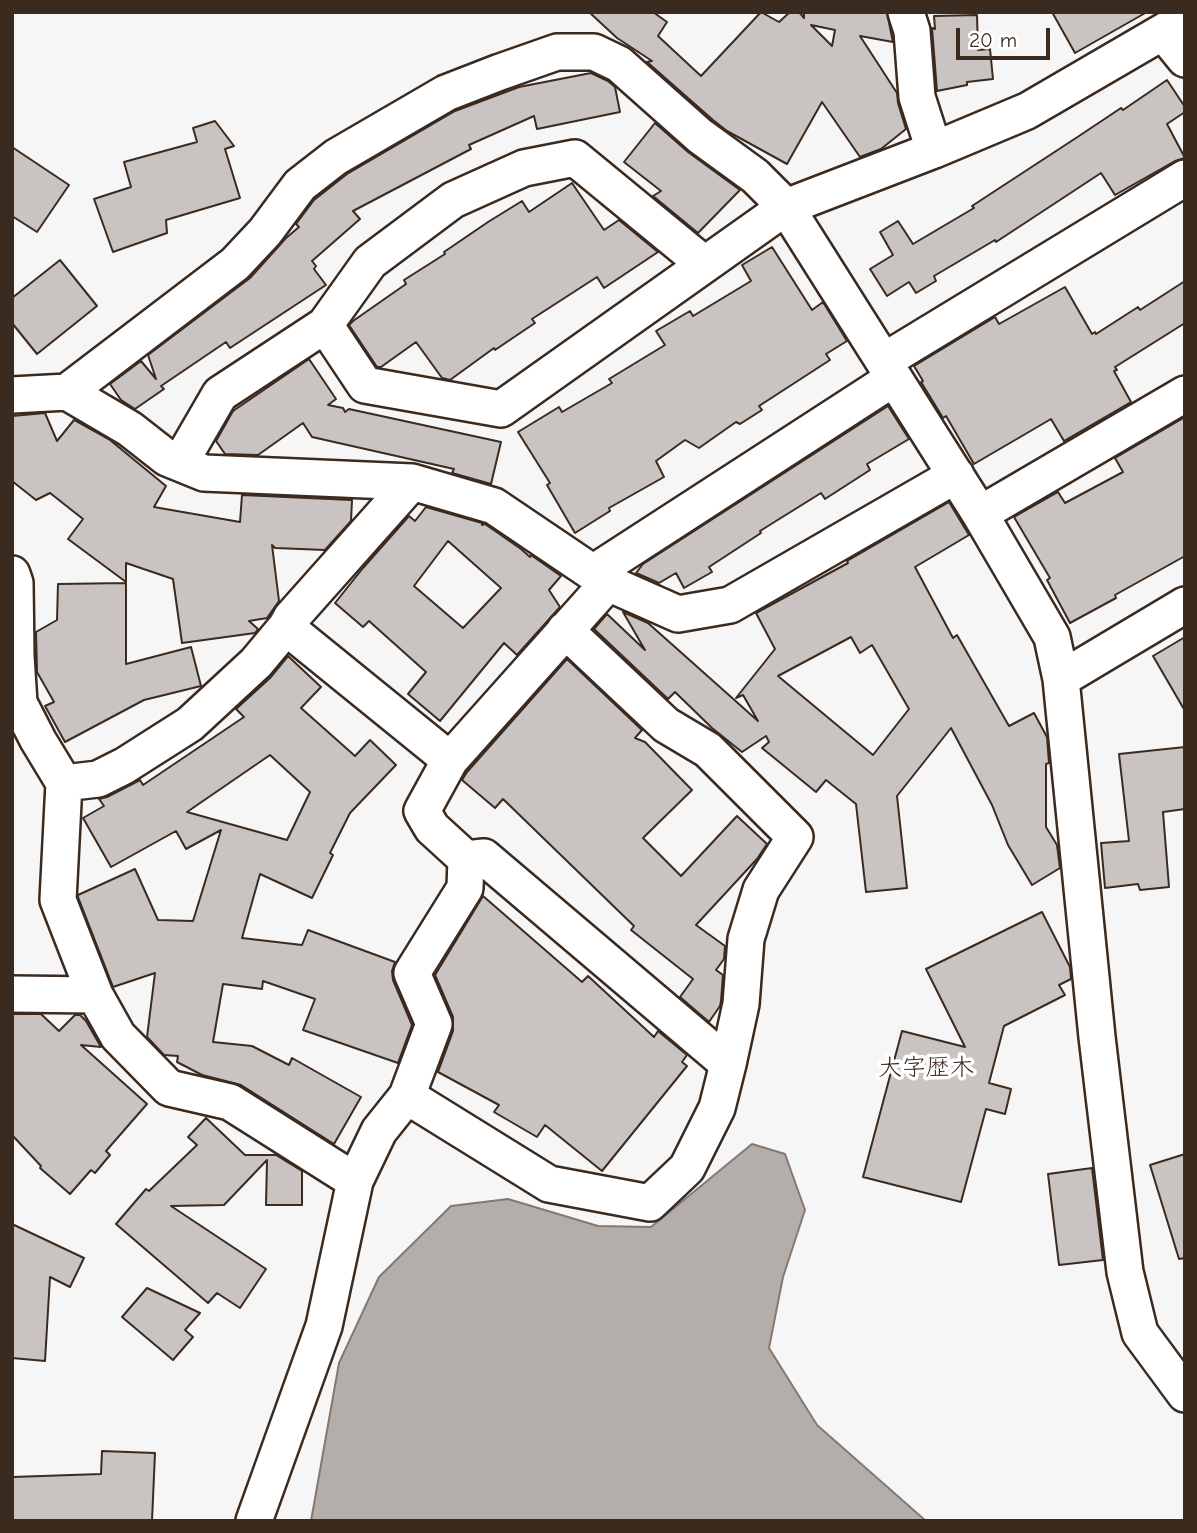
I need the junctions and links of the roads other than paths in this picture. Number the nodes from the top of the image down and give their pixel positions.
1 (906, 12) edge
2 (1174, 25) edge
3 (1185, 59) edge
4 (934, 150) junction
5 (1185, 178) edge
6 (786, 207) junction
7 (704, 264) junction
8 (325, 324) junction
9 (889, 370) junction
10 (67, 393) junction
11 (1185, 394) edge
12 (12, 395) edge
13 (180, 463) junction
14 (956, 475) junction
15 (412, 482) junction
16 (981, 514) junction
17 (12, 574) edge
18 (601, 578) junction
19 (1185, 605) edge
20 (286, 627) junction
21 (565, 631) junction
22 (1061, 680) junction
23 (450, 760) junction
24 (64, 783) junction
25 (466, 859) junction
26 (12, 994) edge
27 (95, 995) junction
28 (728, 1064) junction
29 (407, 1096) junction
30 (355, 1181) junction
31 (1185, 1394) edge
32 (254, 1521) edge

1 - 4 street
2 - 3 street
2 - 4 street
4 - 6 street
5 - 9 street
6 - 7 street
6 - 9 street
6 - 10 street
7 - 8 street
7 - 8 street
8 - 13 street
9 - 14 street
9 - 18 street
10 - 12 street
10 - 13 street
11 - 16 street
13 - 15 street
14 - 16 street
14 - 18 street
15 - 18 street
15 - 20 street
16 - 22 street
17 - 24 street
18 - 21 street
19 - 22 street
20 - 23 street
20 - 24 street
21 - 23 street
21 - 28 street
22 - 31 street
23 - 25 street
24 - 27 street
25 - 28 street
25 - 29 street
26 - 27 street
27 - 30 street
28 - 29 street
29 - 30 street
30 - 32 street

